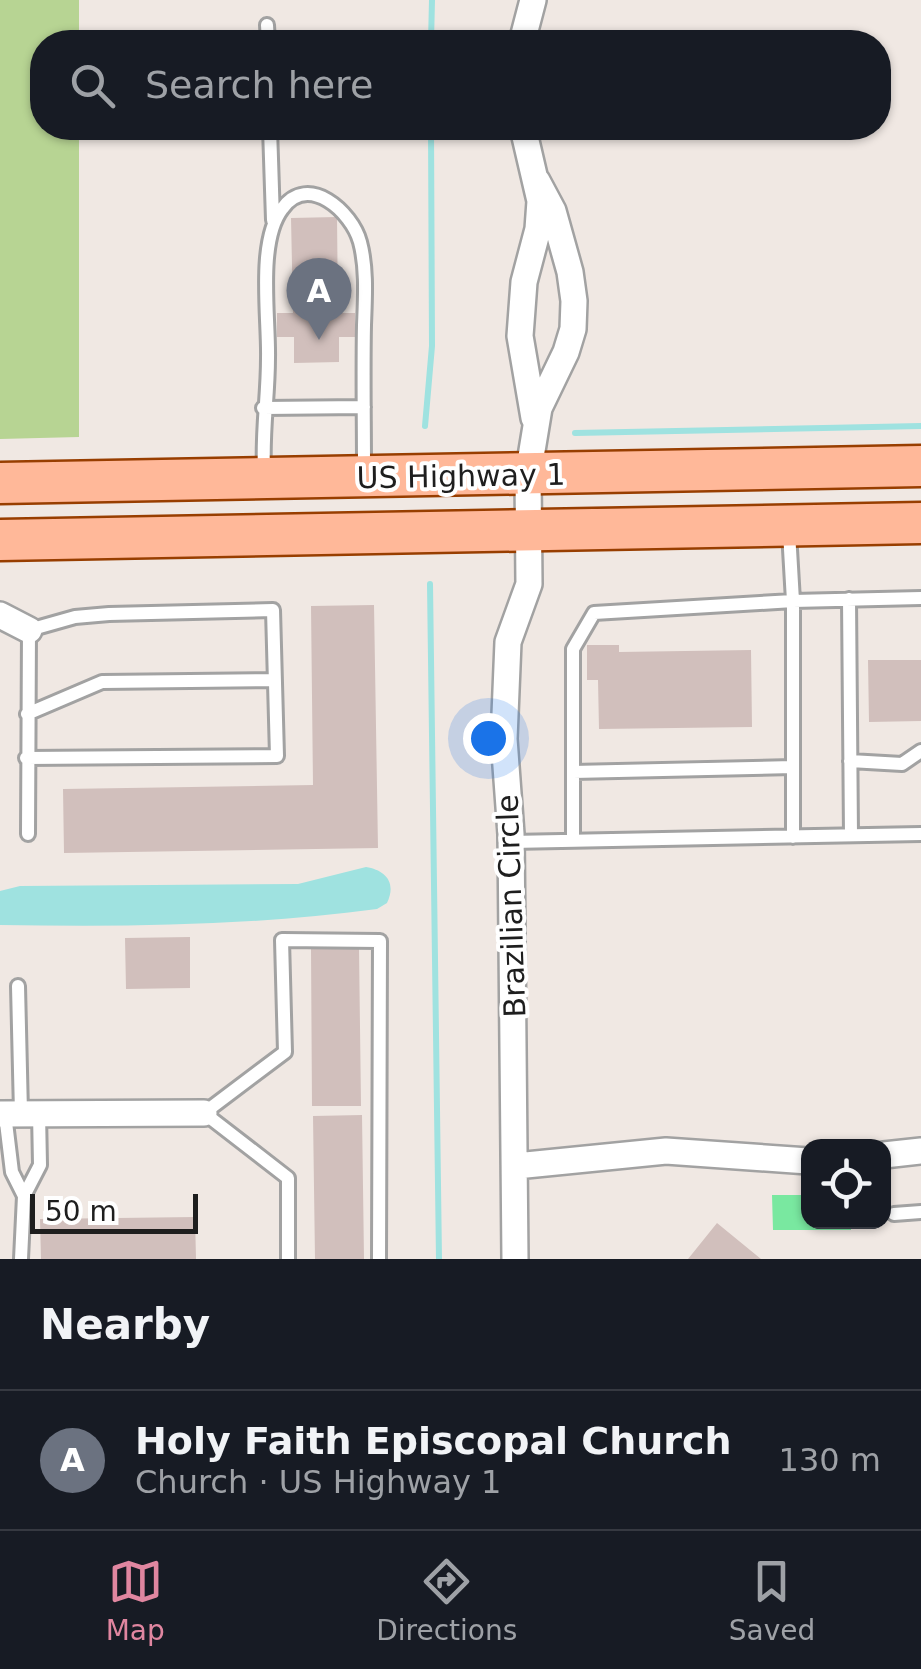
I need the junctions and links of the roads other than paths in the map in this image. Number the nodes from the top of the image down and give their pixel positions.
1 (533, 0) edge
2 (268, 26) dead end
3 (268, 30) edge
4 (525, 30) edge
5 (270, 140) edge
6 (526, 140) edge
7 (537, 181) junction
8 (274, 227) junction
9 (364, 407) junction
10 (263, 408) junction
11 (536, 433) junction
12 (921, 466) edge
13 (528, 475) junction
14 (364, 477) junction
15 (265, 479) junction
16 (0, 484) edge
17 (921, 523) edge
18 (789, 526) junction
19 (529, 530) junction
20 (0, 540) edge
21 (921, 598) edge
22 (850, 599) junction
23 (792, 601) junction
24 (0, 615) edge
25 (29, 630) junction
26 (275, 680) junction
27 (27, 714) junction
28 (921, 751) edge
29 (26, 758) junction
30 (850, 761) junction
31 (793, 767) junction
32 (573, 772) junction
33 (28, 834) dead end
34 (921, 834) edge
35 (851, 835) junction
36 (793, 836) junction
37 (573, 841) junction
38 (511, 842) junction
39 (18, 986) dead end
40 (204, 1113) junction
41 (17, 1114) edge
42 (921, 1151) edge
43 (891, 1154) edge
44 (801, 1160) edge
45 (516, 1166) junction
46 (24, 1196) junction
47 (921, 1212) edge
48 (894, 1214) dead end
49 (21, 1259) edge
50 (288, 1259) edge
51 (380, 1259) edge
52 (515, 1259) edge

1 - 4 street
2 - 3 lane
5 - 8 lane
6 - 7 street
7 - 11 street
7 - 11 street
8 - 9 lane
8 - 10 lane
9 - 10 lane
9 - 14 lane
10 - 15 lane
11 - 13 street, Brazilian Circle
12 - 13 main road, US Highway 1
13 - 14 main road, US Highway 1
13 - 19 street, Brazilian Circle
14 - 15 main road, US Highway 1
15 - 16 main road, US Highway 1
17 - 18 main road, US Highway 1
18 - 19 main road, US Highway 1
18 - 23 lane
19 - 20 main road, US Highway 1
19 - 38 street, Brazilian Circle
21 - 22 lane
22 - 23 lane
22 - 30 lane
23 - 31 lane
23 - 32 lane
24 - 25 street
25 - 26 lane
25 - 27 lane
26 - 27 lane
26 - 29 lane
27 - 29 lane
28 - 30 lane
29 - 33 lane
30 - 35 lane
31 - 32 lane
31 - 36 lane
32 - 37 lane
34 - 35 lane
35 - 36 lane
36 - 37 lane
37 - 38 lane
38 - 45 street, Brazilian Circle
39 - 41 lane
40 - 41 street
40 - 50 lane
40 - 51 lane
41 - 46 lane
41 - 46 lane
42 - 43 street
44 - 45 street
45 - 52 street, Brazilian Circle
46 - 49 lane
47 - 48 lane

